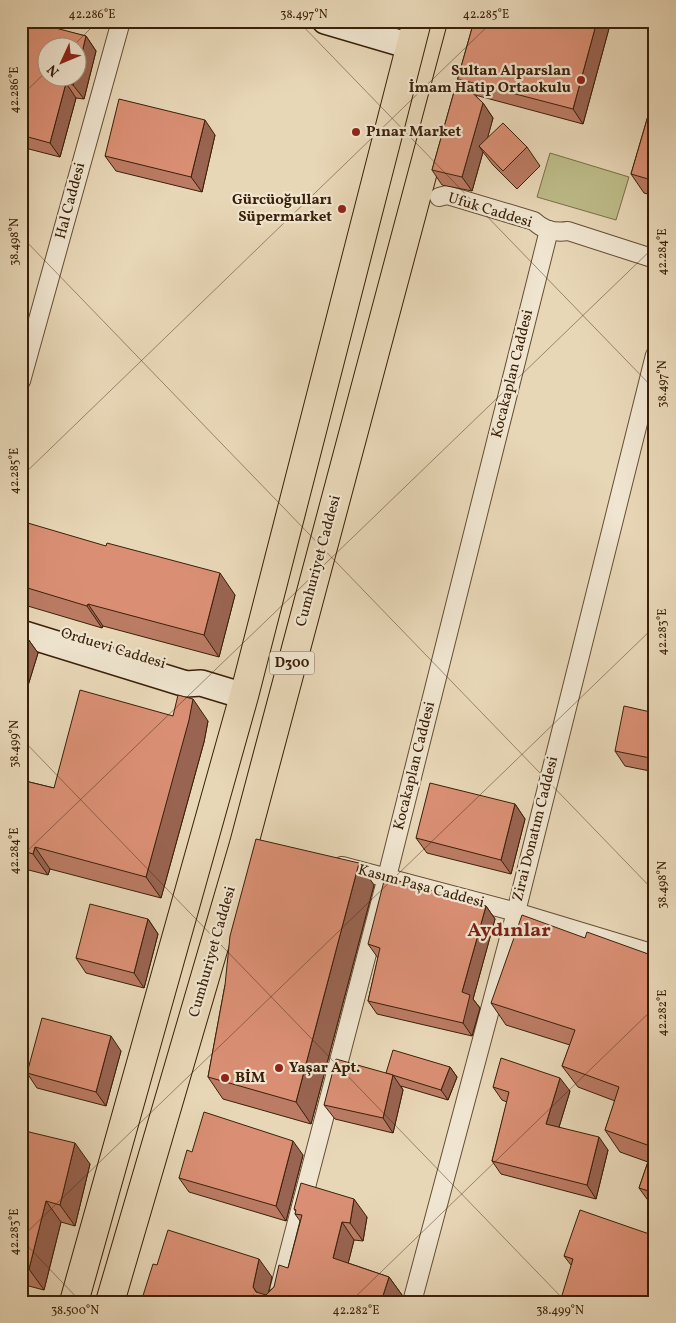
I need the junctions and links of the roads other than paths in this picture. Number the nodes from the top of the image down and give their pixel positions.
1 (121, 21) edge
2 (325, 21) edge
3 (464, 21) edge
4 (414, 34) edge
5 (428, 194) junction
6 (549, 230) junction
7 (655, 259) edge
8 (655, 266) edge
9 (655, 355) edge
10 (21, 381) edge
11 (21, 620) edge
12 (21, 633) edge
13 (201, 682) junction
14 (244, 696) junction
15 (330, 864) edge
16 (387, 877) junction
17 (516, 912) junction
18 (655, 954) edge
19 (74, 1302) edge
20 (110, 1302) edge
21 (276, 1302) edge
22 (412, 1302) edge

1 - 10 street, Hal Caddesi
2 - 4 street
3 - 5 highway, Cumhuriyet Caddesi / D300
4 - 14 highway, D300
5 - 6 street, Ufuk Caddesi
5 - 20 highway, Cumhuriyet Caddesi / D300
6 - 7 street, Ufuk Caddesi
6 - 8 street, Ufuk Caddesi
6 - 16 street, Kocakaplan Caddesi
9 - 17 street, Zirai Donatım Caddesi
11 - 13 street, Orduevi Caddesi
12 - 13 street, Orduevi Caddesi
13 - 14 street, Orduevi Caddesi
14 - 19 highway, D300
15 - 16 street, Kasım Paşa Caddesi
16 - 17 street, Kasım Paşa Caddesi
16 - 21 street, Kocakaplan Caddesi
17 - 18 street, Kasım Paşa Caddesi
17 - 22 street, Zirai Donatım Caddesi

